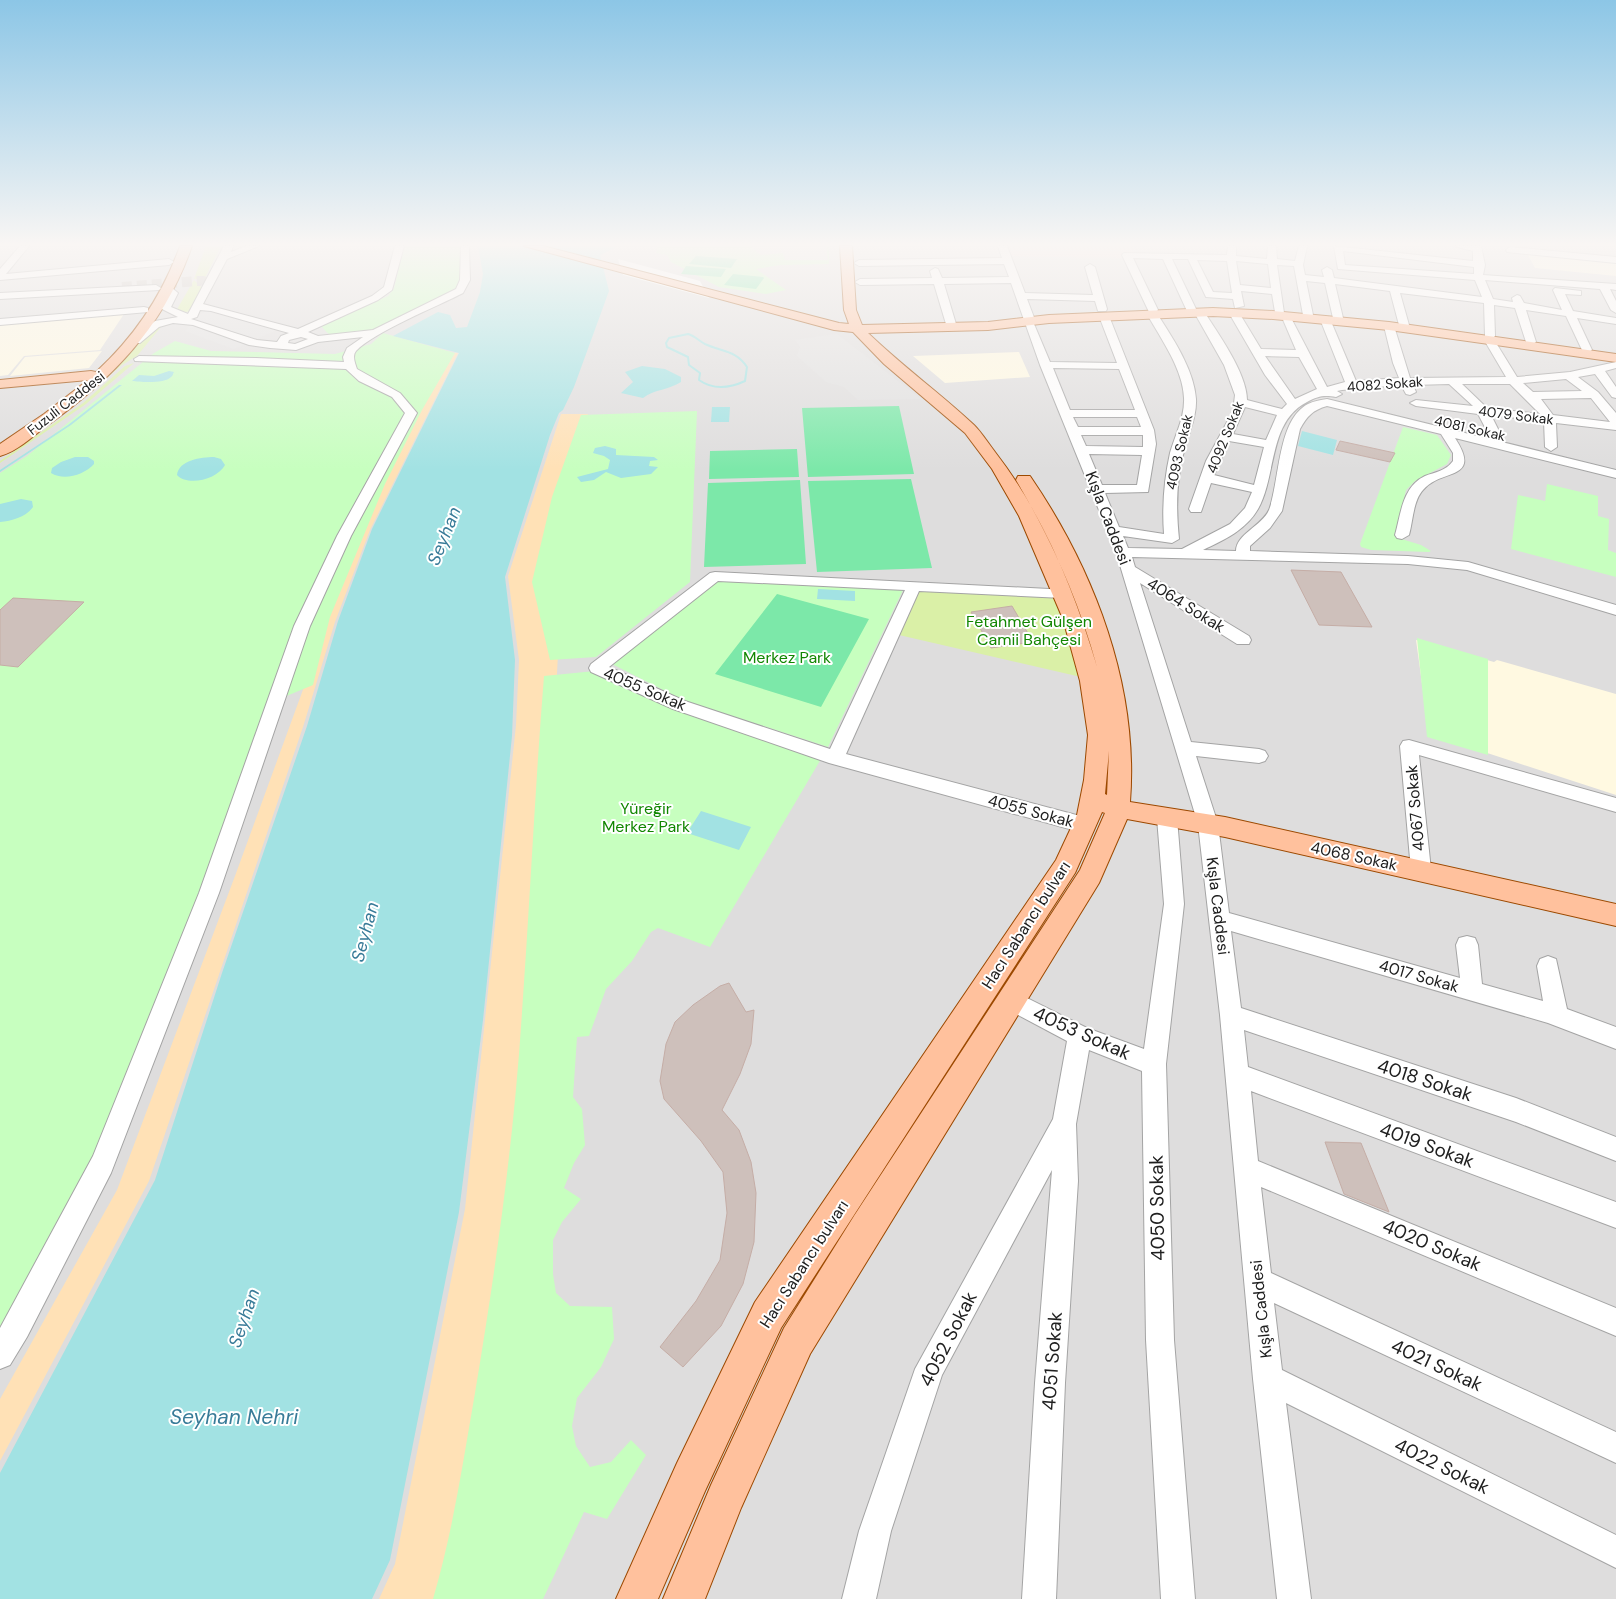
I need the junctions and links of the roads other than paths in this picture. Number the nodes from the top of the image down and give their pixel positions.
1 (17, 321) edge
2 (136, 321) edge
3 (146, 321) edge
4 (168, 321) edge
5 (186, 321) edge
6 (200, 321) edge
7 (251, 321) edge
8 (323, 321) joint
9 (401, 321) edge
10 (803, 321) edge
11 (825, 321) edge
12 (845, 321) edge
13 (869, 321) edge
14 (950, 321) edge
15 (1039, 321) edge
16 (1106, 321) edge
17 (1156, 321) edge
18 (1201, 321) edge
19 (1242, 321) edge
20 (1285, 321) edge
21 (1333, 321) edge
22 (1351, 321) edge
23 (1359, 321) edge
24 (1403, 321) edge
25 (1487, 321) edge
26 (1525, 321) edge
27 (1571, 321) edge
28 (0, 322) edge
29 (1030, 322) junction
30 (951, 324) junction
31 (1404, 325) junction
32 (1389, 326) junction
33 (872, 330) junction
34 (380, 331) junction
35 (293, 334) junction
36 (314, 337) junction
37 (1489, 337) junction
38 (136, 341) junction
39 (1531, 342) junction
40 (283, 346) junction
41 (296, 347) junction
42 (1587, 350) junction
43 (1258, 352) junction
44 (344, 354) junction
45 (1303, 354) junction
46 (1616, 357) edge
47 (139, 359) dead end
48 (1045, 365) junction
49 (1616, 365) edge
50 (1122, 366) junction
51 (1598, 370) junction
52 (90, 375) junction
53 (1569, 376) junction
54 (1513, 380) junction
55 (1404, 381) junction
56 (1452, 381) junction
57 (0, 384) edge
58 (1352, 385) junction
59 (1324, 391) junction
60 (1594, 394) junction
61 (1531, 396) junction
62 (1616, 396) edge
63 (1240, 402) junction
64 (1416, 403) junction
65 (1293, 404) junction
66 (1483, 411) junction
67 (1283, 413) junction
68 (1142, 414) junction
69 (1420, 416) junction
70 (1550, 420) junction
71 (1616, 421) edge
72 (1070, 422) junction
73 (1616, 426) edge
74 (1445, 431) junction
75 (1148, 432) junction
76 (1494, 433) junction
77 (1227, 437) junction
78 (0, 439) edge
79 (1272, 445) junction
80 (1551, 447) junction
81 (1081, 450) junction
82 (0, 451) edge
83 (1149, 451) junction
84 (1616, 463) edge
85 (1616, 474) edge
86 (1208, 478) junction
87 (1097, 488) junction
88 (1260, 490) junction
89 (1196, 509) dead end
90 (1114, 530) junction
91 (1402, 535) dead end
92 (1184, 554) junction
93 (1243, 556) junction
94 (1125, 561) junction
95 (914, 586) junction
96 (1063, 593) junction
97 (1616, 610) edge
98 (1243, 640) dead end
99 (1184, 748) junction
100 (1259, 756) dead end
101 (835, 758) junction
102 (1616, 805) edge
103 (1098, 811) junction
104 (1167, 818) junction
105 (1208, 824) junction
106 (1421, 870) junction
107 (1616, 915) edge
108 (1220, 919) junction
109 (1467, 945) dead end
110 (1548, 966) dead end
111 (1472, 991) junction
112 (1011, 1000) junction
113 (1231, 1015) junction
114 (1557, 1016) junction
115 (1080, 1036) junction
116 (1616, 1038) edge
117 (1154, 1064) junction
118 (1238, 1075) junction
119 (1064, 1124) junction
120 (1616, 1149) edge
121 (1248, 1169) junction
122 (1616, 1215) edge
123 (1259, 1282) junction
124 (1616, 1322) edge
125 (0, 1355) edge
126 (1268, 1379) junction
127 (1616, 1448) edge
128 (1616, 1552) edge
129 (638, 1599) edge
130 (684, 1599) edge
131 (859, 1599) edge
132 (1039, 1599) edge
133 (1178, 1599) edge
134 (1294, 1599) edge

1 - 28 street
2 - 52 main road, Fuzuli Caddesi
3 - 38 main road, Fuzuli Caddesi
4 - 38 street
5 - 40 street
6 - 35 street
7 - 35 street
8 - 35 street
8 - 36 street
9 - 34 street
10 - 33 main road
11 - 33 main road
12 - 33 main road
13 - 33 main road
14 - 30 street
15 - 29 main road
16 - 50 street
17 - 90 street, 4093 Sokak
18 - 63 street, 4092 Sokak
19 - 43 street
20 - 45 street
21 - 58 street
22 - 32 main road
23 - 31 main road
24 - 31 street
25 - 37 street
26 - 39 street
27 - 42 street
29 - 30 main road
29 - 33 main road
29 - 48 street, Kışla Caddesi
30 - 33 main road
31 - 37 main road
32 - 37 main road
32 - 55 street
33 - 96 main road, Hacı Sabancı bulvarı
33 - 103 main road, Hacı Sabancı bulvarı
34 - 36 street
34 - 44 street
35 - 36 street
35 - 40 street
36 - 41 street
36 - 44 street
37 - 39 main road
37 - 46 main road
37 - 54 street
38 - 82 main road, Fuzuli Caddesi
39 - 42 main road
40 - 41 street
41 - 44 street
42 - 46 main road
43 - 45 street
43 - 65 street
44 - 47 street
44 - 125 street
45 - 59 street
48 - 50 street
48 - 72 street, Kışla Caddesi
49 - 51 street, 4082 Sokak
50 - 68 street
51 - 53 street, 4082 Sokak
51 - 62 street
52 - 57 main road
52 - 78 main road, Fuzuli Caddesi
53 - 54 street, 4082 Sokak
53 - 60 street
54 - 56 street, 4082 Sokak
54 - 61 street
55 - 56 street, 4082 Sokak
55 - 58 street, 4082 Sokak
55 - 64 street
56 - 66 street
58 - 59 street, 4082 Sokak
59 - 65 street, 4082 Sokak
59 - 69 street, 4081 Sokak
60 - 61 street
60 - 71 street
61 - 70 street
63 - 67 street
63 - 77 street, 4092 Sokak
64 - 66 street, 4079 Sokak
64 - 69 street
65 - 67 street, 4082 Sokak
66 - 70 street, 4079 Sokak
66 - 76 street
67 - 79 street, 4082 Sokak
68 - 72 street
68 - 75 street
69 - 76 street, 4081 Sokak
70 - 73 street, 4079 Sokak
70 - 80 street
72 - 75 street
72 - 81 street, Kışla Caddesi
74 - 85 street
74 - 91 street
74 - 93 street
75 - 83 street
76 - 80 street, 4081 Sokak
77 - 79 street
77 - 86 street, 4092 Sokak
79 - 88 street, 4082 Sokak
80 - 84 street, 4081 Sokak
81 - 83 street
81 - 87 street, Kışla Caddesi
83 - 87 street
86 - 88 street
86 - 89 street, 4092 Sokak
87 - 90 street, Kışla Caddesi
88 - 92 street, 4082 Sokak
90 - 94 street, Kışla Caddesi
92 - 93 street
92 - 94 street
93 - 97 street
94 - 98 street, 4064 Sokak
94 - 99 street, Kışla Caddesi
95 - 96 street, 4055 Sokak
95 - 101 street
95 - 101 street, 4055 Sokak
96 - 103 main road, Hacı Sabancı bulvarı
99 - 100 street
99 - 105 street, Kışla Caddesi
101 - 103 street, 4055 Sokak
102 - 106 street, 4067 Sokak
103 - 104 main road, 4068 Sokak
103 - 112 main road, Hacı Sabancı bulvarı
103 - 129 main road, Hacı Sabancı bulvarı
104 - 105 main road, 4068 Sokak
104 - 117 street, 4050 Sokak
105 - 106 main road, 4068 Sokak
105 - 108 street, Kışla Caddesi
106 - 107 main road, 4068 Sokak
108 - 111 street, 4017 Sokak
108 - 113 street, Kışla Caddesi
109 - 111 street
110 - 114 street
111 - 114 street, 4017 Sokak
112 - 115 street, 4053 Sokak
112 - 130 main road, Hacı Sabancı bulvarı
113 - 118 street, Kışla Caddesi
113 - 120 street, 4018 Sokak
114 - 116 street, 4017 Sokak
115 - 117 street, 4053 Sokak
115 - 119 street, 4051 Sokak
117 - 133 street, 4050 Sokak
118 - 121 street, Kışla Caddesi
118 - 122 street, 4019 Sokak
119 - 131 street, 4052 Sokak
119 - 132 street, 4051 Sokak
121 - 123 street, Kışla Caddesi
121 - 124 street, 4020 Sokak
123 - 126 street, Kışla Caddesi
123 - 127 street, 4021 Sokak
126 - 128 street, 4022 Sokak
126 - 134 street, Kışla Caddesi

